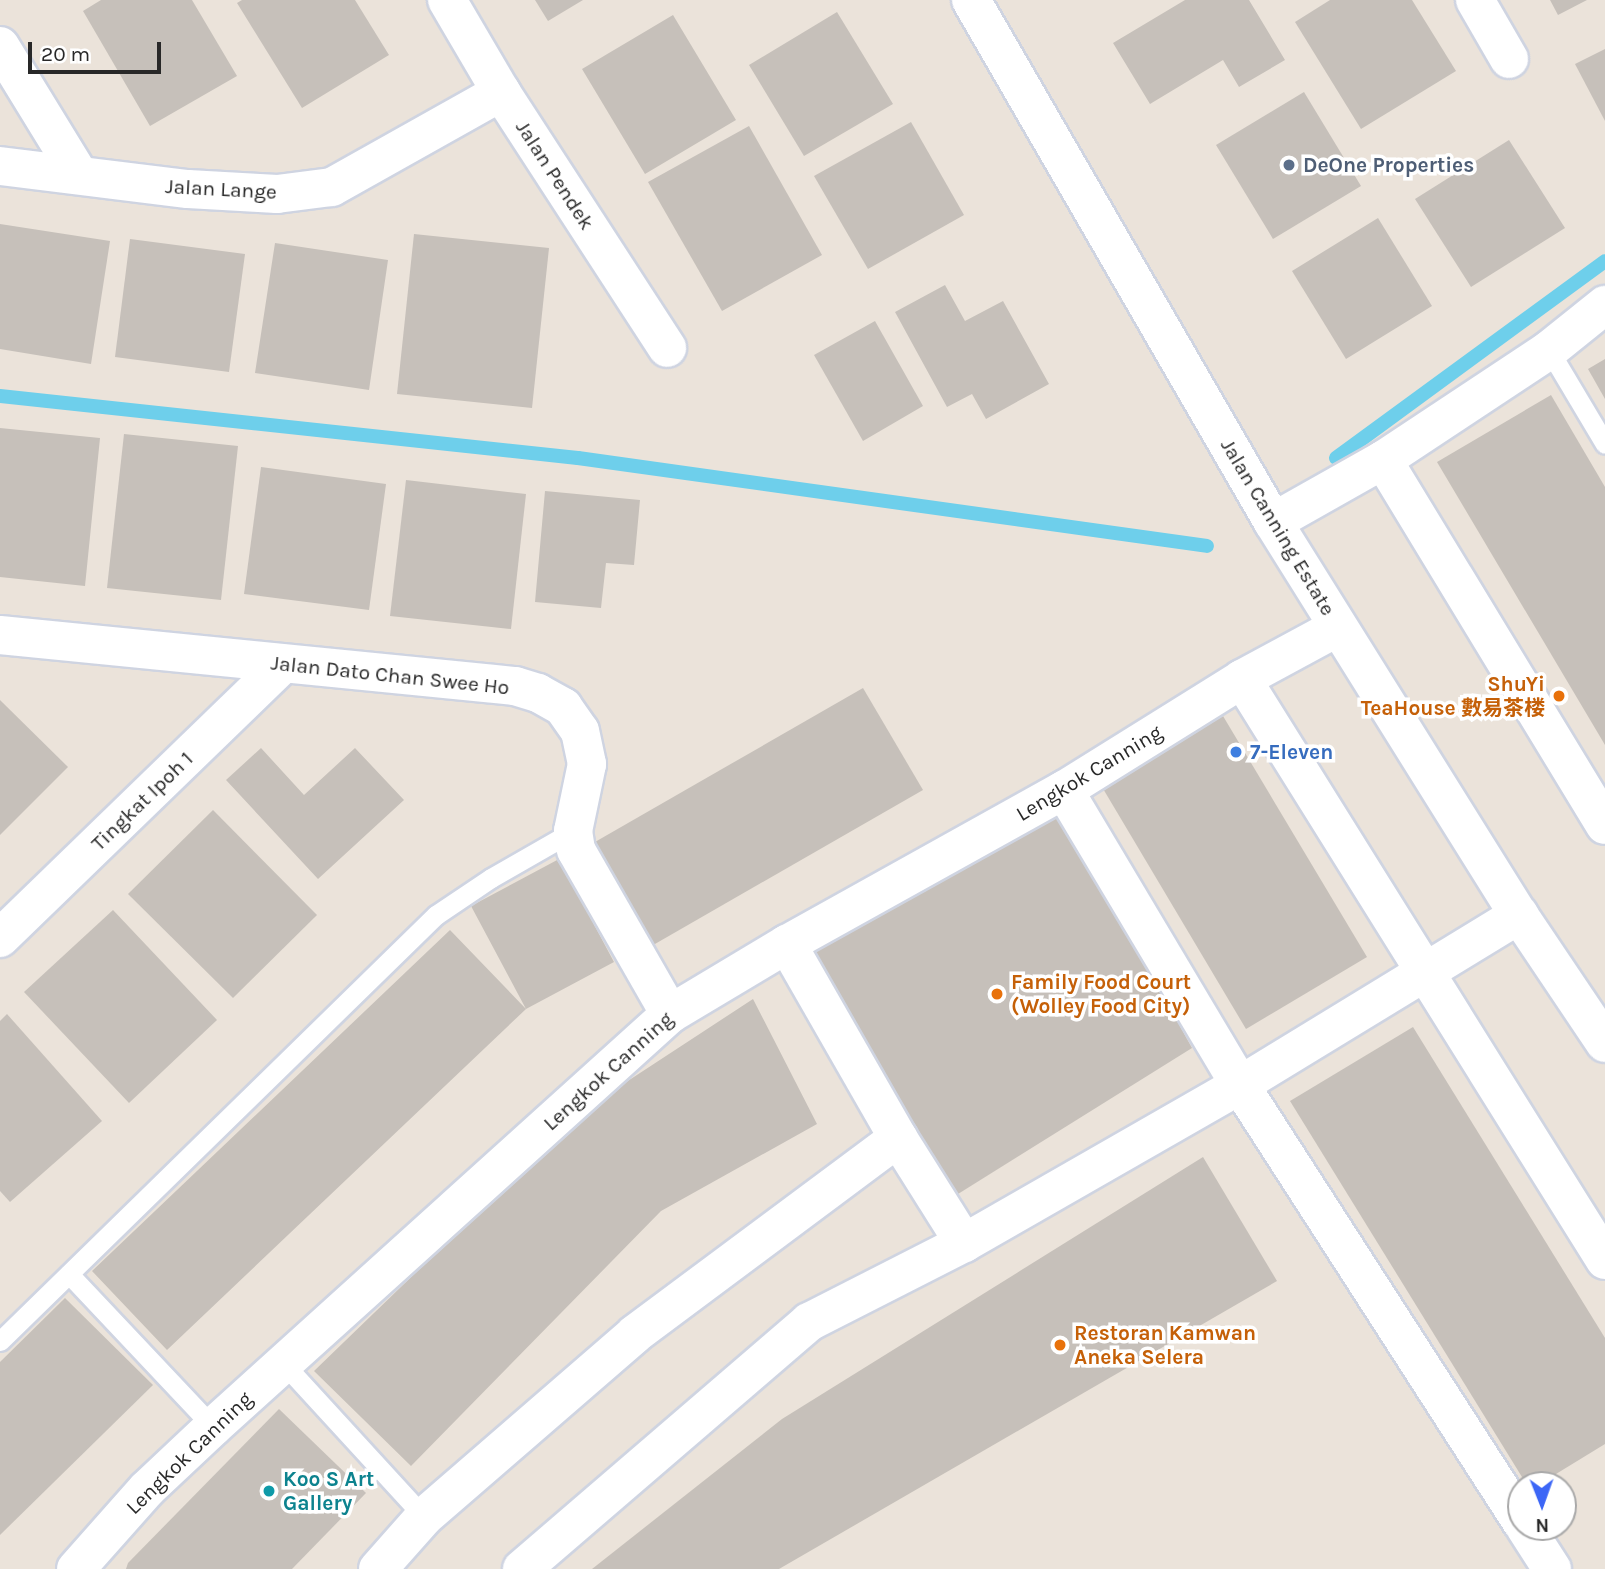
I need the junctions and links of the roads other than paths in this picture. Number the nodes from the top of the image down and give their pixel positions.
1 (446, 0) edge
2 (1475, 0) edge
3 (980, 2) edge
4 (0, 46) edge
5 (1509, 59) dead end
6 (501, 92) junction
7 (0, 166) edge
8 (79, 175) junction
9 (1605, 305) edge
10 (667, 348) dead end
11 (1549, 350) junction
12 (1605, 444) edge
13 (1384, 460) junction
14 (1273, 522) junction
15 (1338, 627) junction
16 (5, 641) edge
17 (283, 664) junction
18 (1242, 679) junction
19 (1064, 790) junction
20 (1605, 825) edge
21 (573, 831) junction
22 (1519, 915) junction
23 (0, 938) edge
24 (787, 944) junction
25 (1423, 972) junction
26 (670, 1014) junction
27 (1605, 1043) edge
28 (1240, 1085) junction
29 (898, 1138) junction
30 (964, 1243) junction
31 (1605, 1260) edge
32 (69, 1273) junction
33 (0, 1341) edge
34 (284, 1364) junction
35 (213, 1427) junction
36 (1507, 1499) edge
37 (424, 1517) junction
38 (1534, 1541) edge
39 (76, 1569) edge
40 (378, 1569) edge
41 (522, 1569) edge
42 (1552, 1569) edge

1 - 6 street, Jalan Pendek
2 - 5 street
3 - 14 street, Jalan Canning Estate
4 - 8 street
6 - 8 street, Jalan Lange
6 - 10 street, Jalan Pendek
7 - 8 street, Jalan Lange
9 - 11 street
11 - 12 lane
11 - 13 street
13 - 14 street
13 - 20 street
14 - 15 street, Jalan Canning Estate
15 - 18 street, Lengkok Canning
15 - 22 street, Jalan Canning Estate
16 - 17 street, Jalan Dato Chan Swee Ho
17 - 21 street, Jalan Dato Chan Swee Ho
17 - 23 street, Tingkat Ipoh 1
18 - 19 street, Lengkok Canning
18 - 25 street
19 - 24 street, Lengkok Canning
19 - 28 street
21 - 26 street, Jalan Dato Chan Swee Ho
21 - 32 lane
22 - 25 street
22 - 27 street, Jalan Canning Estate
24 - 26 street, Lengkok Canning
24 - 29 street
25 - 28 street
25 - 31 street
26 - 34 street, Lengkok Canning
28 - 30 street
28 - 36 street
29 - 30 street
29 - 37 street
30 - 41 street
32 - 33 lane
32 - 35 lane
34 - 35 street, Lengkok Canning
34 - 37 lane
35 - 39 street, Lengkok Canning
37 - 40 street
38 - 42 street

